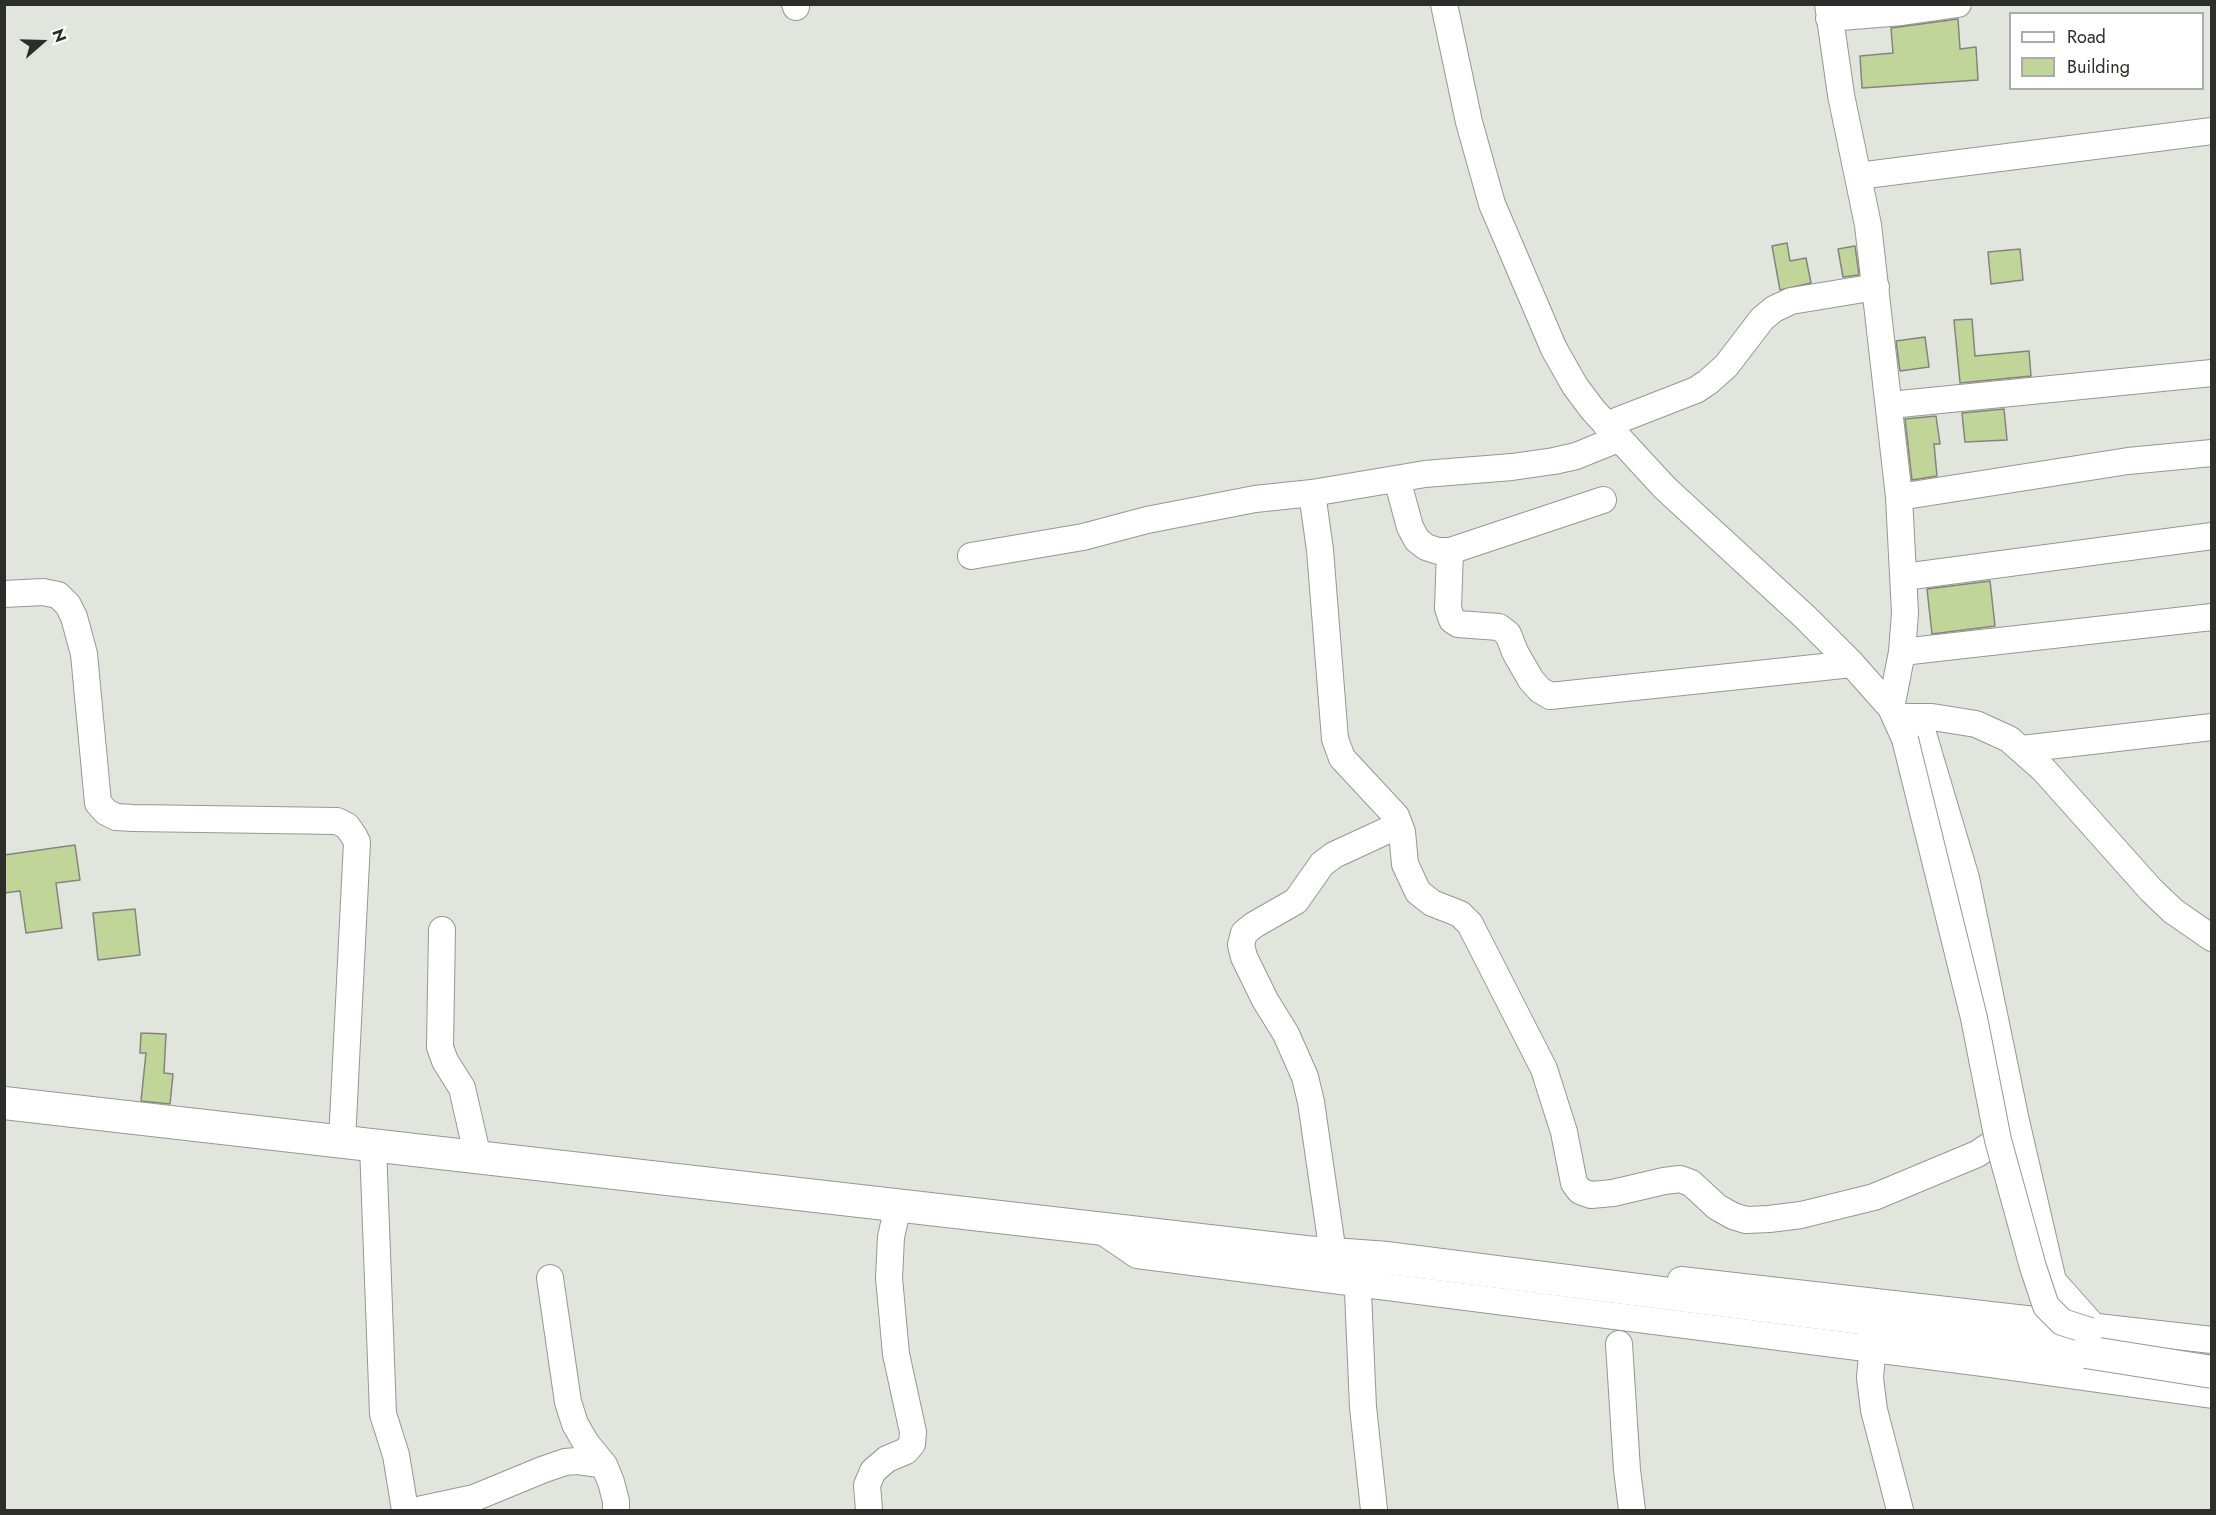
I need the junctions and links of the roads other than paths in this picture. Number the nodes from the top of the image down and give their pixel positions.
1 (1444, 4) edge
2 (1958, 4) edge
3 (1828, 11) edge
4 (2211, 131) edge
5 (1858, 176) junction
6 (1876, 286) junction
7 (2211, 373) edge
8 (1890, 405) junction
9 (1612, 432) junction
10 (2211, 453) edge
11 (1397, 479) junction
12 (1312, 493) junction
13 (1899, 497) junction
14 (1603, 500) dead end
15 (2211, 536) edge
16 (1450, 551) junction
17 (971, 556) dead end
18 (1904, 576) junction
19 (4, 594) edge
20 (2211, 617) edge
21 (1902, 652) junction
22 (1852, 664) junction
23 (1903, 720) junction
24 (2211, 727) edge
25 (2022, 749) junction
26 (1399, 825) junction
27 (442, 930) dead end
28 (2211, 938) edge
29 (4, 1103) edge
30 (1998, 1140) junction
31 (342, 1141) junction
32 (373, 1146) junction
33 (478, 1158) junction
34 (898, 1206) junction
35 (1099, 1229) junction
36 (1345, 1259) junction
37 (550, 1278) dead end
38 (1874, 1334) junction
39 (2211, 1340) edge
40 (1619, 1344) dead end
41 (2089, 1347) junction
42 (2211, 1350) edge
43 (2211, 1372) edge
44 (2211, 1395) edge
45 (604, 1466) junction
46 (405, 1510) edge
47 (418, 1510) edge
48 (616, 1510) edge
49 (869, 1510) edge
50 (1374, 1510) edge
51 (1632, 1510) edge
52 (1900, 1510) edge

1 - 9 street
2 - 3 street
3 - 5 street
4 - 5 street
5 - 6 street
6 - 8 street
6 - 9 street
7 - 8 street
8 - 13 street
9 - 11 street
9 - 22 street
10 - 13 street
11 - 12 street
11 - 16 street
12 - 17 street
12 - 26 street
13 - 18 street
14 - 16 street
15 - 18 street
16 - 22 street
18 - 21 street
19 - 31 street
20 - 21 street
21 - 23 street
22 - 23 street
23 - 25 street
23 - 30 street, bridge
23 - 41 street
24 - 25 street
25 - 28 street
26 - 30 street
26 - 36 street
27 - 33 street
29 - 31 main road
30 - 41 street, bridge
31 - 32 main road
32 - 33 main road
32 - 46 street
33 - 34 main road
34 - 35 main road
34 - 49 street
35 - 36 main road
35 - 36 street
36 - 38 street
36 - 38 main road
36 - 41 street
36 - 50 street
37 - 45 street
38 - 41 main road
38 - 52 street
39 - 41 street
40 - 51 street
41 - 42 main road
41 - 43 main road, bridge
41 - 44 street
45 - 47 street
45 - 48 street

